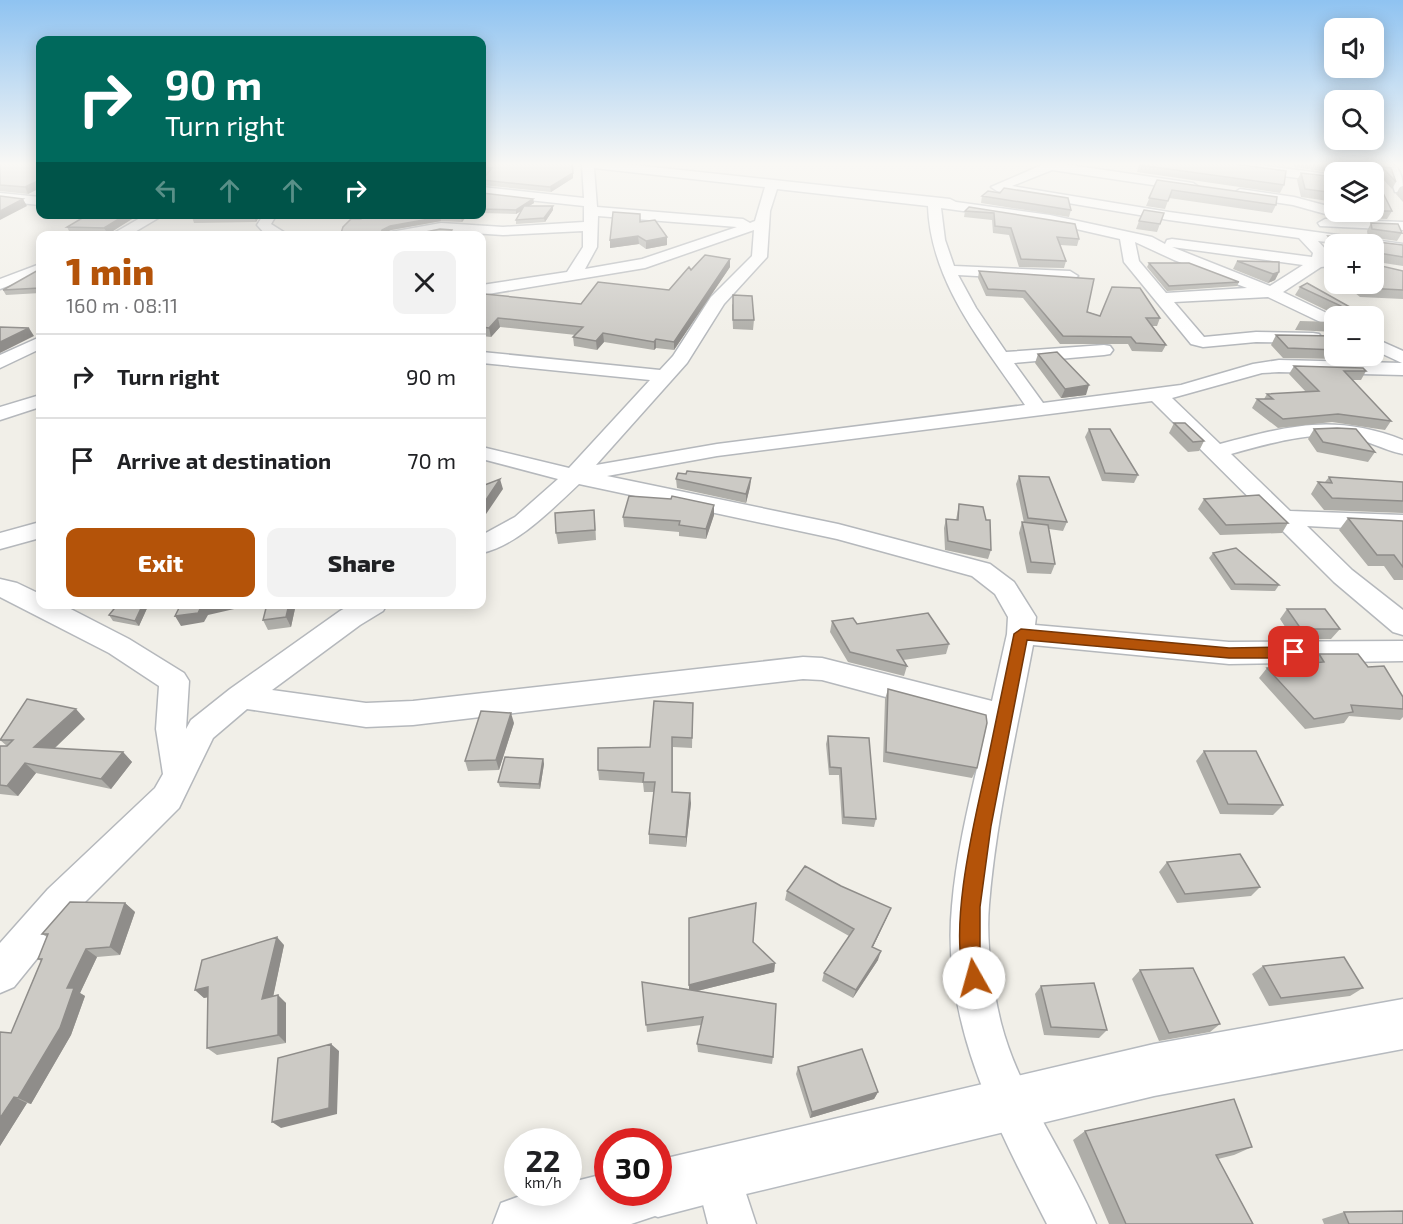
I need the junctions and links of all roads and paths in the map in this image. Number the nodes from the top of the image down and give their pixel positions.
1 (145, 221) edge
2 (551, 221) edge
3 (591, 221) edge
4 (716, 221) edge
5 (761, 221) edge
6 (936, 221) edge
7 (1060, 221) edge
8 (1207, 221) edge
9 (1288, 221) edge
10 (1367, 221) edge
11 (1376, 223) junction
12 (760, 224) junction
13 (1403, 226) edge
14 (126, 231) edge
15 (419, 231) edge
16 (1303, 234) junction
17 (1127, 236) junction
18 (1147, 240) junction
19 (1403, 248) edge
20 (1318, 262) junction
21 (1324, 263) edge
22 (10, 265) dead end
23 (36, 268) edge
24 (948, 270) junction
25 (36, 271) edge
26 (573, 276) junction
27 (1071, 276) edge
28 (0, 285) edge
29 (486, 289) edge
30 (1271, 292) junction
31 (1163, 298) junction
32 (1324, 318) edge
33 (1324, 339) edge
34 (36, 344) edge
35 (1384, 348) edge
36 (1104, 350) dead end
37 (486, 357) edge
38 (1003, 358) junction
39 (1403, 358) edge
40 (0, 362) edge
41 (1403, 369) edge
42 (662, 376) junction
43 (1156, 394) junction
44 (36, 403) edge
45 (36, 410) edge
46 (1038, 410) junction
47 (0, 415) edge
48 (1403, 448) edge
49 (1214, 452) junction
50 (487, 455) edge
51 (574, 476) junction
52 (1283, 518) junction
53 (1403, 523) edge
54 (36, 531) edge
55 (0, 541) edge
56 (486, 543) edge
57 (0, 588) edge
58 (36, 603) edge
59 (47, 609) edge
60 (365, 609) edge
61 (1403, 625) edge
62 (1021, 634) junction
63 (1403, 651) edge
64 (241, 697) junction
65 (1005, 716) junction
66 (179, 774) junction
67 (0, 974) edge
68 (1403, 1024) edge
69 (1009, 1104) junction
70 (718, 1173) junction
71 (672, 1185) edge
72 (594, 1205) edge
73 (522, 1224) edge
74 (732, 1224) edge
75 (1072, 1224) edge

1 - 14 street
2 - 15 street
3 - 26 street
4 - 12 street
5 - 12 street
6 - 24 street
7 - 17 street
8 - 16 street
9 - 11 street
10 - 11 street
11 - 13 street
12 - 26 street
12 - 42 street
16 - 19 street
16 - 20 street
17 - 18 street
17 - 31 street
18 - 20 street
18 - 30 street
20 - 21 street
20 - 30 street
22 - 23 street
24 - 27 street
24 - 38 street
25 - 28 street
26 - 29 street
30 - 31 street
30 - 32 street
31 - 33 street
34 - 40 street
35 - 39 street
36 - 38 street
37 - 42 street
38 - 46 street
41 - 43 street
42 - 51 street
43 - 46 street
43 - 49 street
44 - 47 street
45 - 47 street
46 - 51 street
48 - 49 street
49 - 52 street
50 - 51 street
51 - 56 street
51 - 62 street
52 - 53 street
52 - 61 street
54 - 55 street
57 - 58 street
59 - 66 street
60 - 64 street
62 - 63 street
62 - 65 street
64 - 65 street
64 - 66 street
65 - 69 street
66 - 67 street
68 - 69 street
69 - 70 street
69 - 75 street
70 - 71 street
70 - 74 street
72 - 73 street

